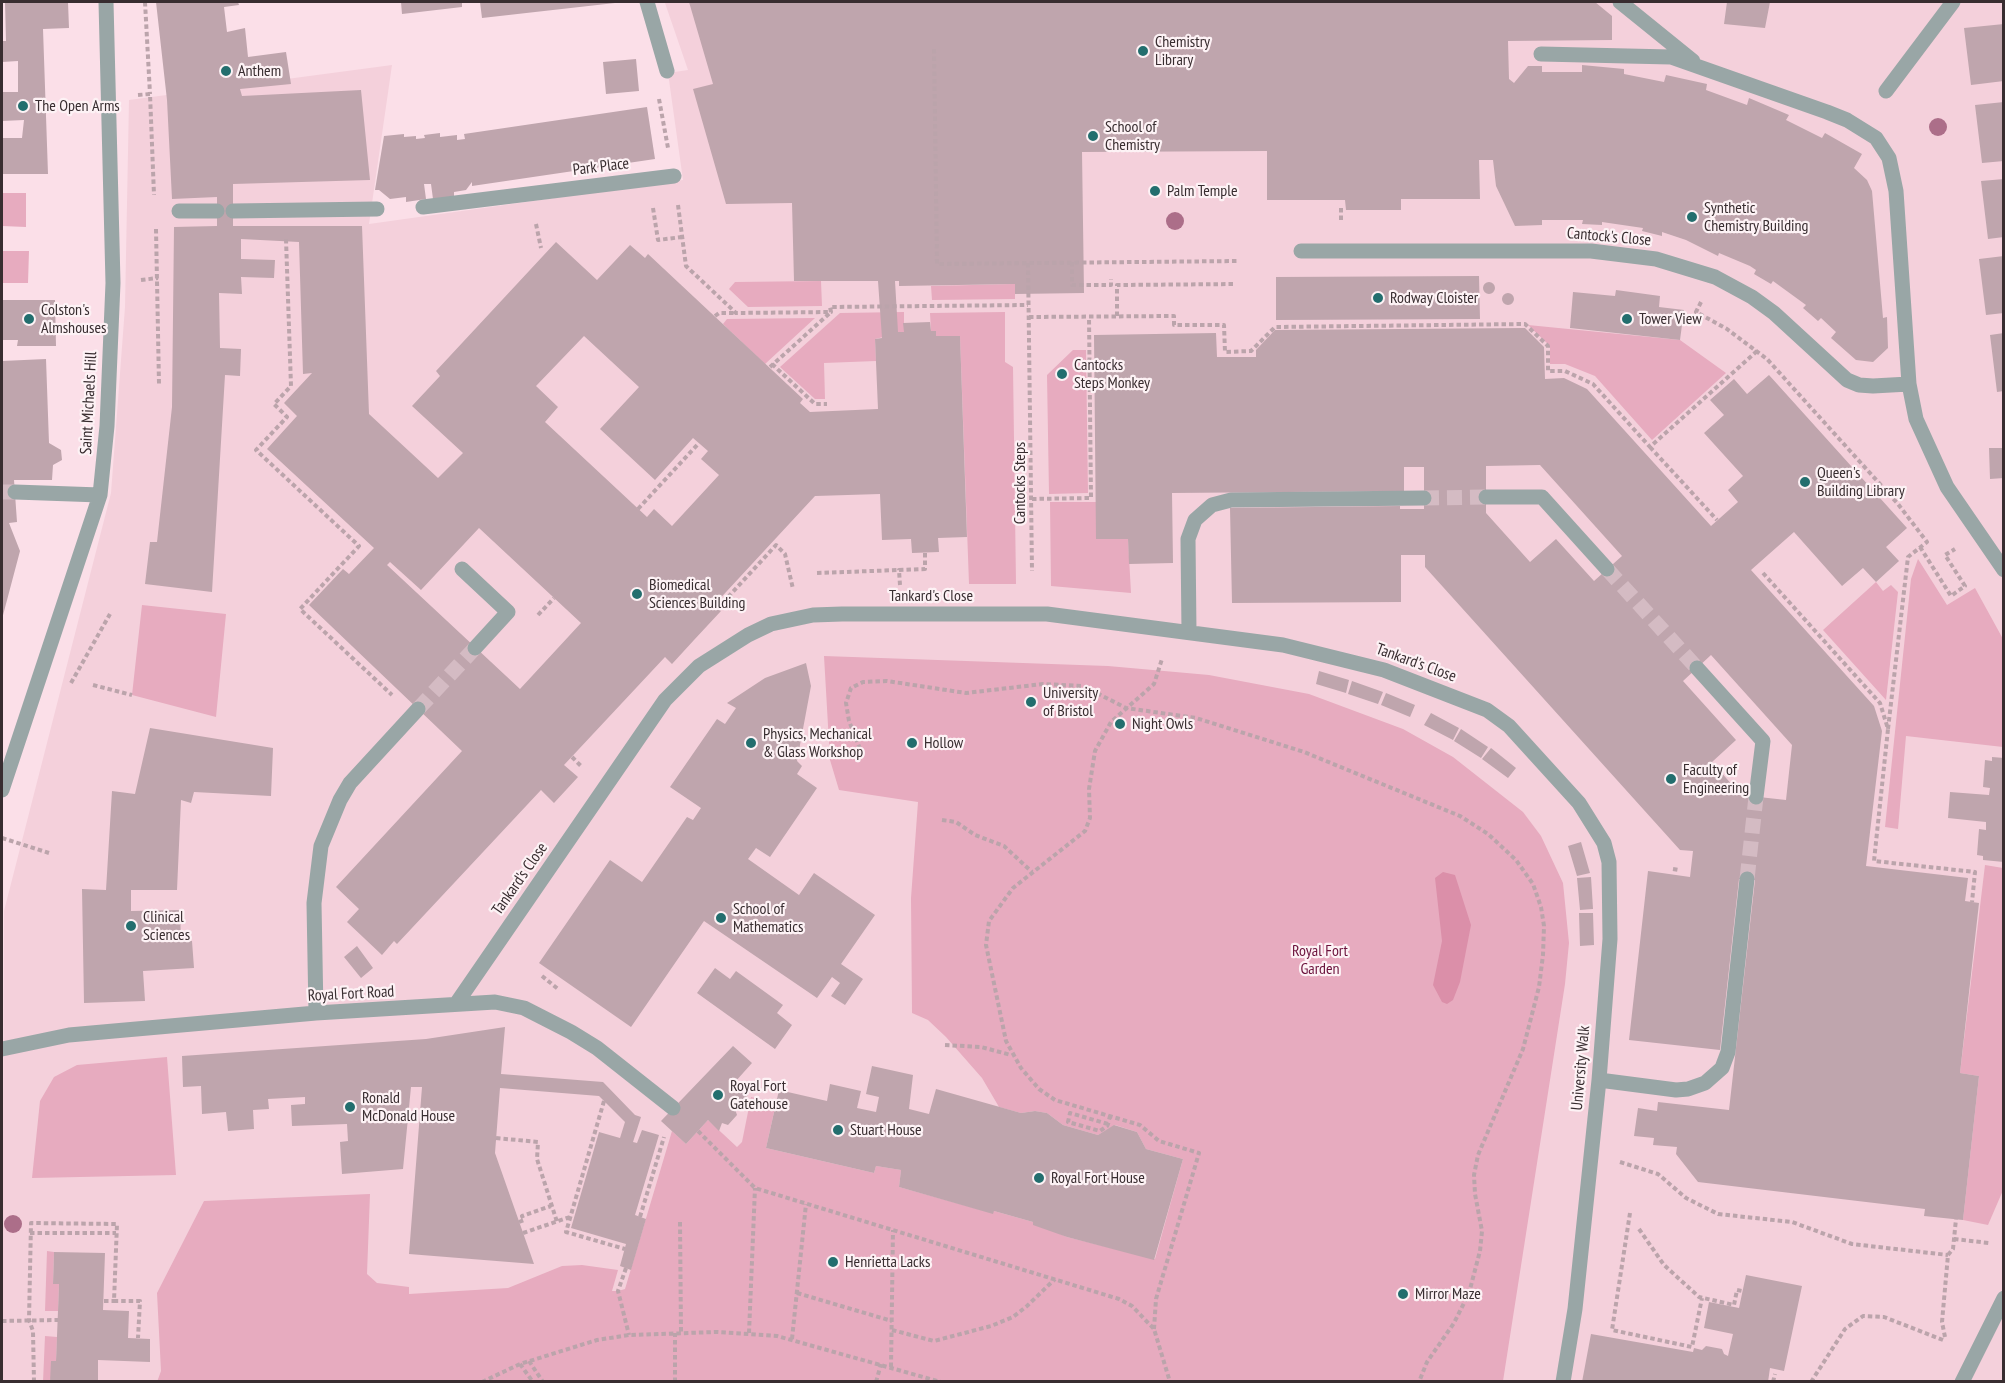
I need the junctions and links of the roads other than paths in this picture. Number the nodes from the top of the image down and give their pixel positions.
1 (106, 2) edge
2 (647, 2) edge
3 (1620, 2) edge
4 (1953, 2) edge
5 (1541, 54) dead end
6 (1698, 65) junction
7 (667, 71) road end
8 (1886, 91) dead end
9 (674, 176) road end
10 (423, 207) dead end
11 (377, 209) dead end
12 (179, 211) dead end
13 (217, 211) dead end
14 (233, 211) dead end
15 (1301, 251) dead end
16 (1909, 384) junction
17 (15, 492) tunnel mouth
18 (100, 495) junction
19 (1424, 498) tunnel mouth
20 (1486, 498) tunnel mouth
21 (462, 569) dead end
22 (1607, 569) tunnel mouth
23 (2004, 570) edge
24 (1189, 632) junction
25 (475, 648) tunnel mouth
26 (1697, 668) tunnel mouth
27 (415, 712) tunnel mouth
28 (1554, 775) joint
29 (2, 790) edge
30 (1756, 797) tunnel mouth
31 (1747, 879) tunnel mouth
32 (456, 1004) junction
33 (316, 1013) junction
34 (2, 1049) edge
35 (1599, 1080) junction
36 (674, 1108) dead end
37 (2004, 1298) edge
38 (1563, 1382) edge
39 (1962, 1382) edge

1 - 18 street, Saint Michaels Hill
2 - 7 street
3 - 6 street
4 - 8 street
5 - 6 street
6 - 16 street
9 - 10 street, Park Place
11 - 14 street
12 - 13 street
15 - 16 street, Cantock's Close
16 - 23 street
17 - 18 street
18 - 29 street, Saint Michaels Hill
19 - 24 street
20 - 22 street
21 - 25 street
24 - 28 street, Tankard's Close
24 - 32 street, Tankard's Close
26 - 30 street
27 - 33 street
28 - 35 street, University Walk
31 - 35 street
32 - 33 street, Royal Fort Road
32 - 36 street, Royal Fort Road
33 - 34 street, Royal Fort Road
35 - 38 street, University Walk
37 - 39 street

